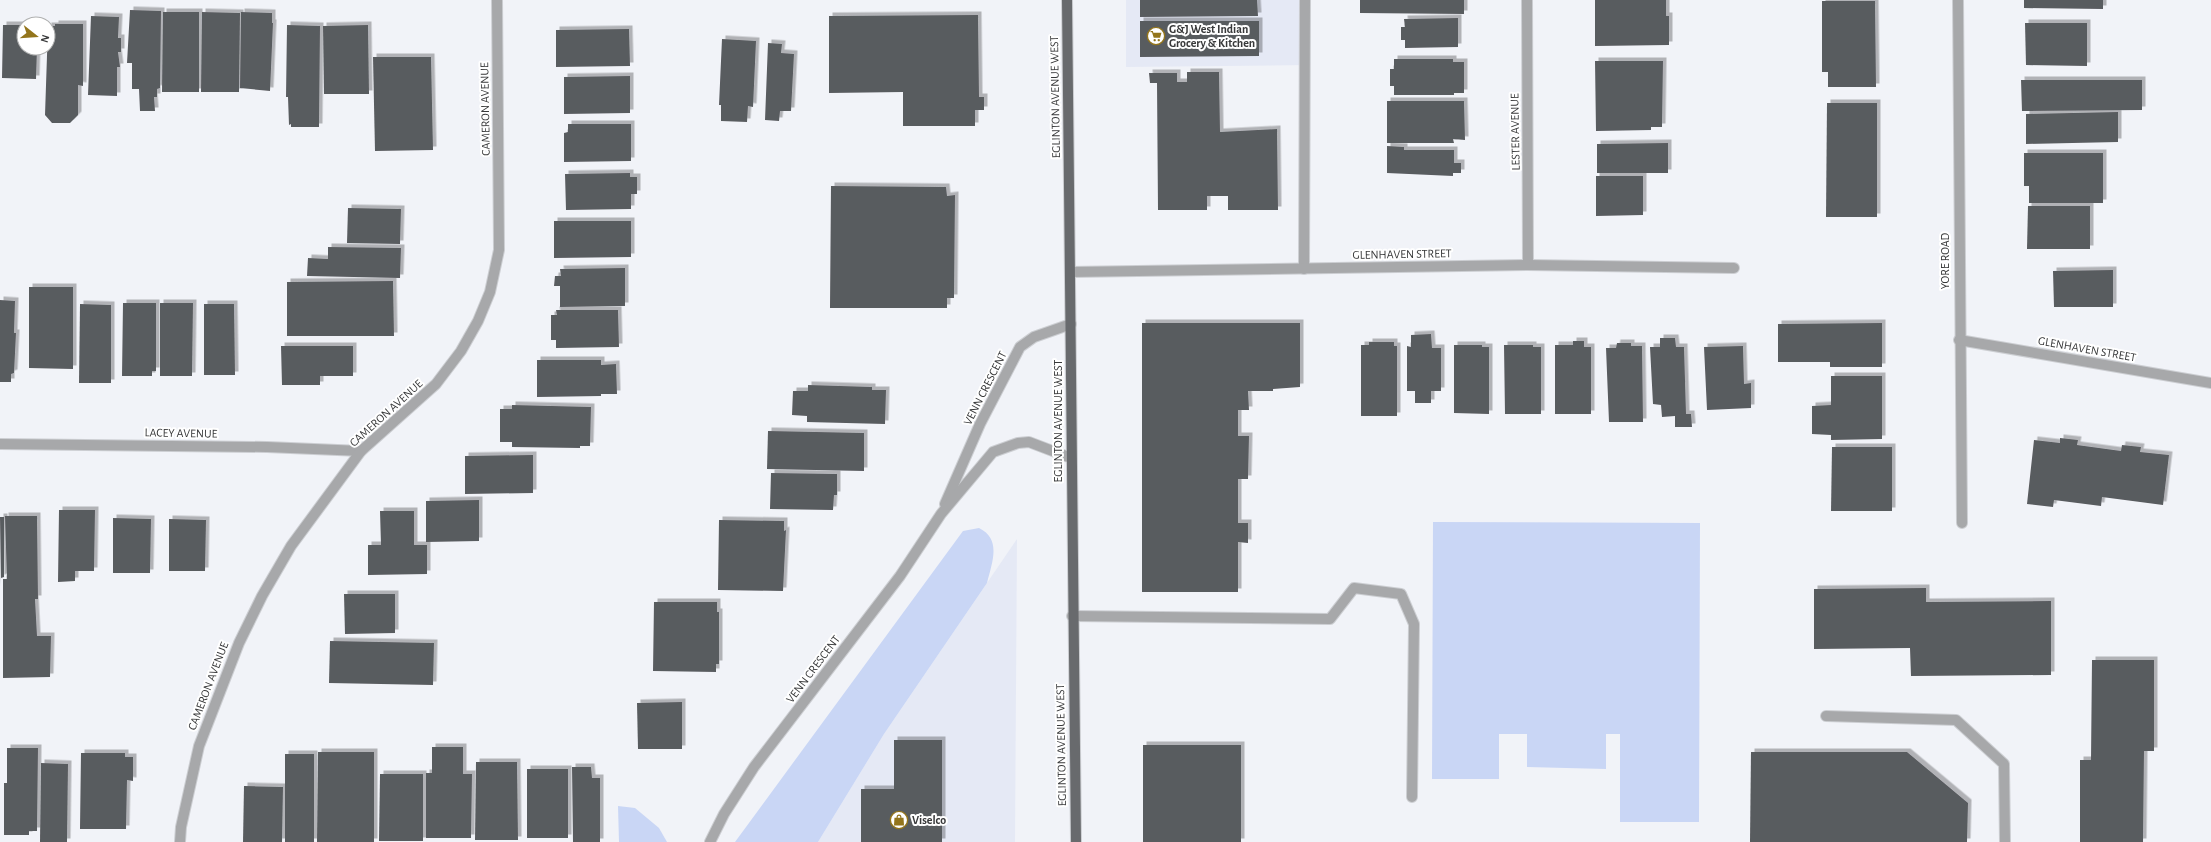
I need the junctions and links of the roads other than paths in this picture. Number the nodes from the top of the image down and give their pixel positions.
1 (497, 0) edge
2 (1067, 0) edge
3 (1305, 0) edge
4 (1527, 0) edge
5 (1958, 0) edge
6 (1528, 265) junction
7 (1304, 268) junction
8 (1734, 268) dead end
9 (1070, 272) junction
10 (1071, 324) junction
11 (1959, 340) junction
12 (2211, 383) edge
13 (0, 444) edge
14 (361, 451) junction
15 (1071, 458) junction
16 (941, 514) junction
17 (1962, 523) dead end
18 (1072, 616) junction
19 (1826, 716) dead end
20 (1412, 797) dead end
21 (180, 842) edge
22 (710, 842) edge
23 (1076, 842) edge
24 (2005, 842) edge

1 - 14 street, CAMERON AVENUE
2 - 9 main road, EGLINTON AVENUE WEST
3 - 7 street
4 - 6 street, LESTER AVENUE
5 - 11 street, YORE ROAD
6 - 7 street, GLENHAVEN STREET
6 - 8 street, GLENHAVEN STREET
7 - 9 street, GLENHAVEN STREET
9 - 10 main road, EGLINTON AVENUE WEST
10 - 15 main road, EGLINTON AVENUE WEST
10 - 16 street, VENN CRESCENT
11 - 12 street, GLENHAVEN STREET
11 - 17 street, YORE ROAD
13 - 14 street, LACEY AVENUE
14 - 21 street, CAMERON AVENUE
15 - 16 street, VENN CRESCENT
15 - 18 main road, EGLINTON AVENUE WEST
16 - 22 street, VENN CRESCENT
18 - 20 street
18 - 23 main road, EGLINTON AVENUE WEST
19 - 24 street

